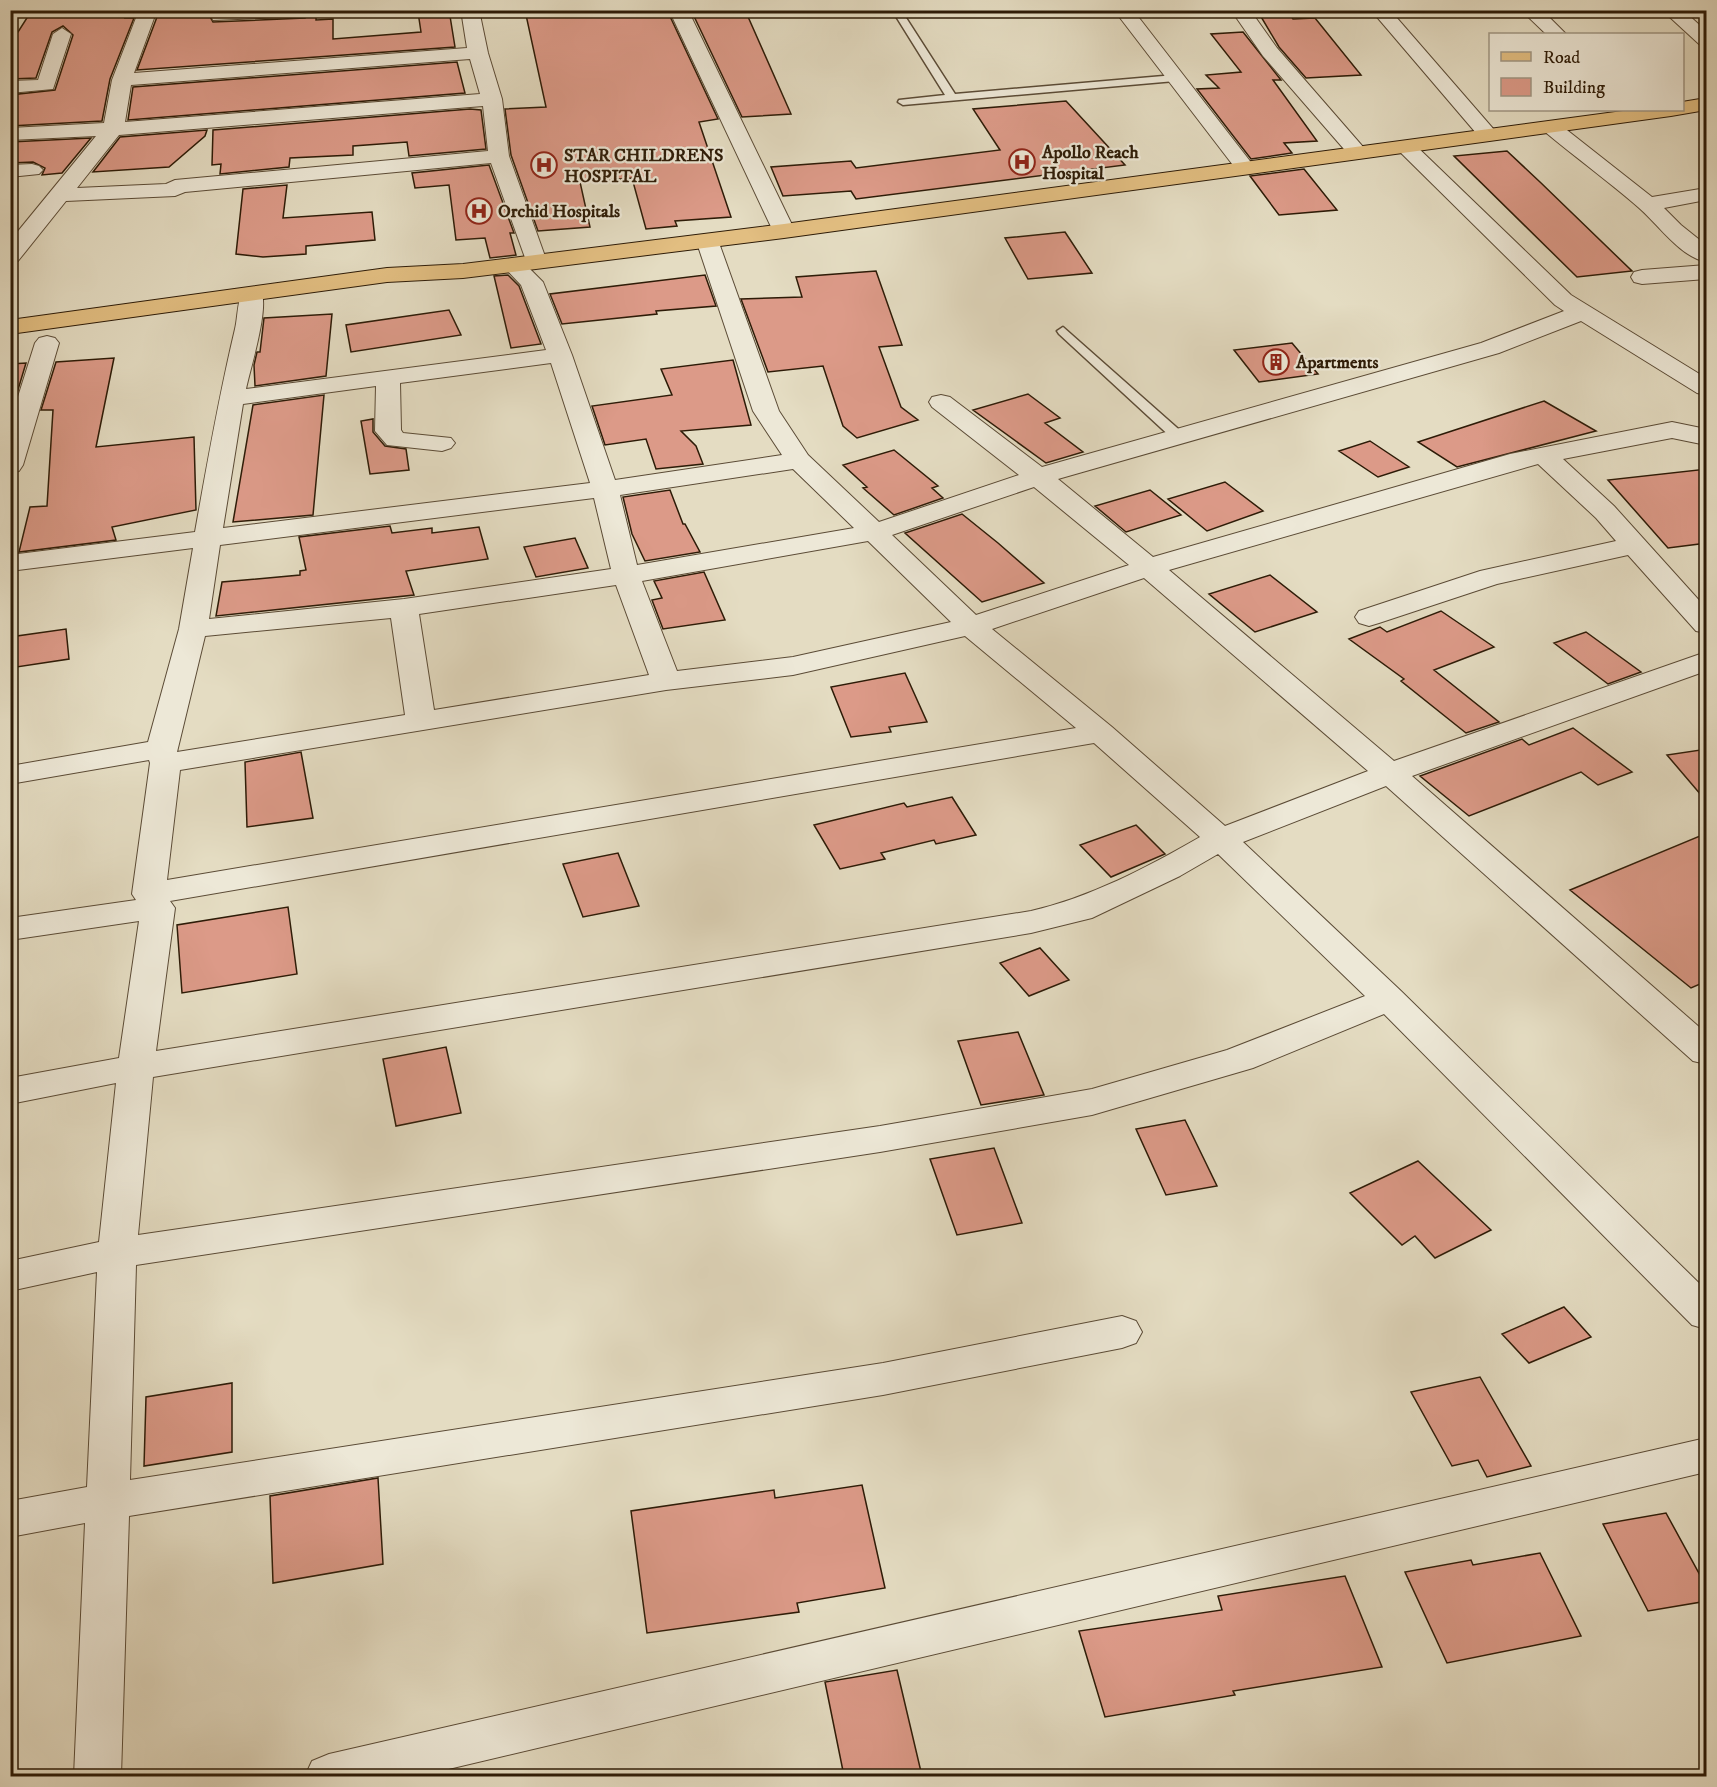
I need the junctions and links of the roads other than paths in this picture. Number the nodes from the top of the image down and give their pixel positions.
1 (148, 10) edge
2 (304, 10) edge
3 (470, 10) edge
4 (678, 10) edge
5 (896, 10) edge
6 (1123, 10) edge
7 (1240, 10) edge
8 (1380, 10) edge
9 (1530, 10) edge
10 (1677, 15) edge
11 (220, 16) dead end
12 (1707, 18) edge
13 (1556, 33) edge
14 (62, 34) dead end
15 (1707, 40) edge
16 (478, 53) junction
17 (1175, 78) junction
18 (122, 80) junction
19 (10, 87) edge
20 (952, 98) junction
21 (492, 99) junction
22 (903, 102) dead end
23 (1707, 104) edge
24 (1684, 108) edge
25 (1646, 111) edge
26 (1551, 127) junction
27 (113, 129) junction
28 (10, 134) edge
29 (1489, 136) junction
30 (1405, 146) junction
31 (1357, 152) junction
32 (499, 156) junction
33 (1246, 169) junction
34 (61, 195) junction
35 (1707, 195) edge
36 (1648, 204) junction
37 (784, 231) junction
38 (707, 240) junction
39 (1707, 255) edge
40 (10, 256) edge
41 (536, 262) junction
42 (513, 265) junction
43 (1707, 272) edge
44 (1642, 277) dead end
45 (252, 303) junction
46 (1580, 313) junction
47 (10, 327) edge
48 (1063, 331) dead end
49 (47, 343) junction
50 (10, 347) edge
51 (560, 355) junction
52 (388, 378) junction
53 (1707, 388) edge
54 (231, 399) junction
55 (941, 402) dead end
56 (1702, 430) edge
57 (1179, 437) junction
58 (442, 443) dead end
59 (1543, 455) junction
60 (799, 460) junction
61 (10, 465) edge
62 (1041, 476) junction
63 (605, 489) junction
64 (875, 532) junction
65 (209, 539) junction
66 (1635, 545) junction
67 (10, 563) edge
68 (1150, 567) junction
69 (626, 575) junction
70 (404, 608) junction
71 (1369, 617) dead end
72 (1707, 625) edge
73 (971, 626) junction
74 (193, 629) junction
75 (1707, 661) edge
76 (666, 681) junction
77 (421, 722) junction
78 (1101, 733) junction
79 (163, 756) junction
80 (1391, 773) junction
81 (10, 775) edge
82 (1221, 839) junction
83 (154, 901) junction
84 (10, 929) edge
85 (1389, 999) junction
86 (1707, 1052) edge
87 (136, 1067) junction
88 (10, 1091) edge
89 (117, 1253) junction
90 (10, 1276) edge
91 (1707, 1314) edge
92 (1122, 1332) dead end
93 (1707, 1455) edge
94 (108, 1501) junction
95 (10, 1519) edge
96 (98, 1776) edge
97 (329, 1776) edge

1 - 18 street
2 - 11 street
3 - 16 street
4 - 37 street
5 - 20 lane
6 - 17 street
7 - 31 street
8 - 29 street
9 - 13 street
10 - 12 street
10 - 15 street
14 - 19 street
16 - 18 street
16 - 21 street
17 - 20 lane
17 - 33 street
18 - 27 street
20 - 22 lane
21 - 27 street
21 - 32 street
23 - 24 main road
25 - 26 main road
26 - 29 main road
26 - 36 street
27 - 28 street
27 - 34 street
29 - 30 main road
30 - 31 main road
30 - 46 street
31 - 33 main road
32 - 34 street
32 - 41 street
33 - 37 main road
34 - 40 street
35 - 36 street
36 - 39 street
37 - 38 main road
38 - 41 main road
38 - 60 street
41 - 42 main road
42 - 45 main road
42 - 51 street
43 - 44 street
45 - 47 main road
45 - 49 main road
45 - 54 street
46 - 53 street
46 - 57 street
48 - 57 lane
49 - 50 main road
49 - 61 street
51 - 52 street
51 - 63 street
52 - 54 street
52 - 58 street
54 - 65 street
55 - 62 street
56 - 59 street
57 - 62 street
59 - 66 street
59 - 68 street
60 - 63 street
60 - 64 street
62 - 64 street
62 - 68 street
63 - 65 street
63 - 69 street
64 - 69 street
64 - 73 street
65 - 67 street
65 - 74 street
66 - 71 street
66 - 72 street
68 - 73 street
68 - 80 street
69 - 70 street
69 - 76 street
70 - 74 street
70 - 77 street
73 - 76 street
73 - 78 street
74 - 79 street
75 - 80 street
76 - 77 street
77 - 79 street
78 - 82 street
78 - 83 street
79 - 81 street
79 - 83 street
80 - 82 street
80 - 86 street
82 - 85 street
82 - 87 street
83 - 84 street
83 - 87 street
85 - 89 street
85 - 91 street
87 - 88 street
87 - 89 street
89 - 90 street
89 - 94 street
92 - 94 street
93 - 97 street
94 - 95 street
94 - 96 street

